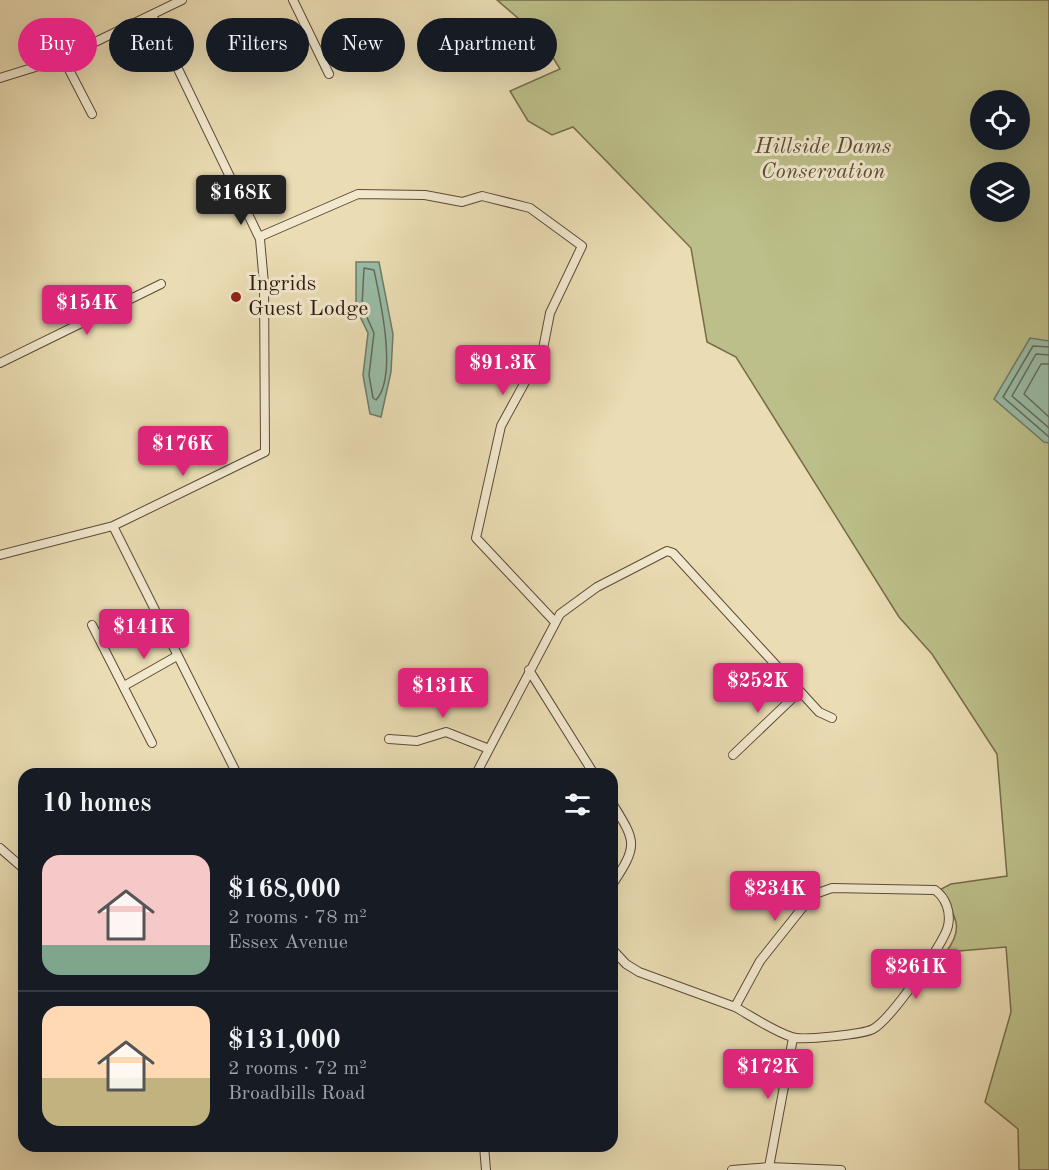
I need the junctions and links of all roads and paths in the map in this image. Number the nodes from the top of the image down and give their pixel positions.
1 (182, 0) edge
2 (293, 0) edge
3 (168, 3) edge
4 (152, 15) junction
5 (97, 42) edge
6 (19, 72) edge
7 (70, 72) edge
8 (328, 74) dead end
9 (0, 78) edge
10 (92, 114) dead end
11 (260, 237) junction
12 (161, 284) dead end
13 (0, 363) edge
14 (113, 526) junction
15 (0, 555) edge
16 (555, 622) junction
17 (92, 625) dead end
18 (177, 656) junction
19 (529, 670) junction
20 (124, 686) junction
21 (800, 691) junction
22 (832, 718) dead end
23 (389, 739) dead end
24 (152, 743) dead end
25 (489, 749) junction
26 (733, 755) dead end
27 (234, 768) edge
28 (479, 768) edge
29 (590, 768) edge
30 (618, 812) edge
31 (0, 848) edge
32 (18, 864) edge
33 (618, 876) edge
34 (618, 955) edge
35 (735, 1007) junction
36 (793, 1038) junction
37 (484, 1152) edge
38 (770, 1167) junction
39 (486, 1170) edge
40 (732, 1170) edge
41 (841, 1170) edge

1 - 3 street
2 - 8 street
3 - 4 street
4 - 5 street
4 - 11 street
6 - 9 street
7 - 10 street
11 - 14 street
11 - 16 street
12 - 13 street
14 - 15 street
14 - 18 street
16 - 19 street
16 - 21 street
17 - 20 street
18 - 20 street
18 - 27 street
19 - 25 street
19 - 29 street
20 - 24 street
21 - 22 street
21 - 26 street
23 - 25 street
25 - 28 street
30 - 33 street
31 - 32 street
34 - 35 street
35 - 36 street
35 - 36 street
36 - 38 street
37 - 39 street
38 - 40 street
38 - 41 street

